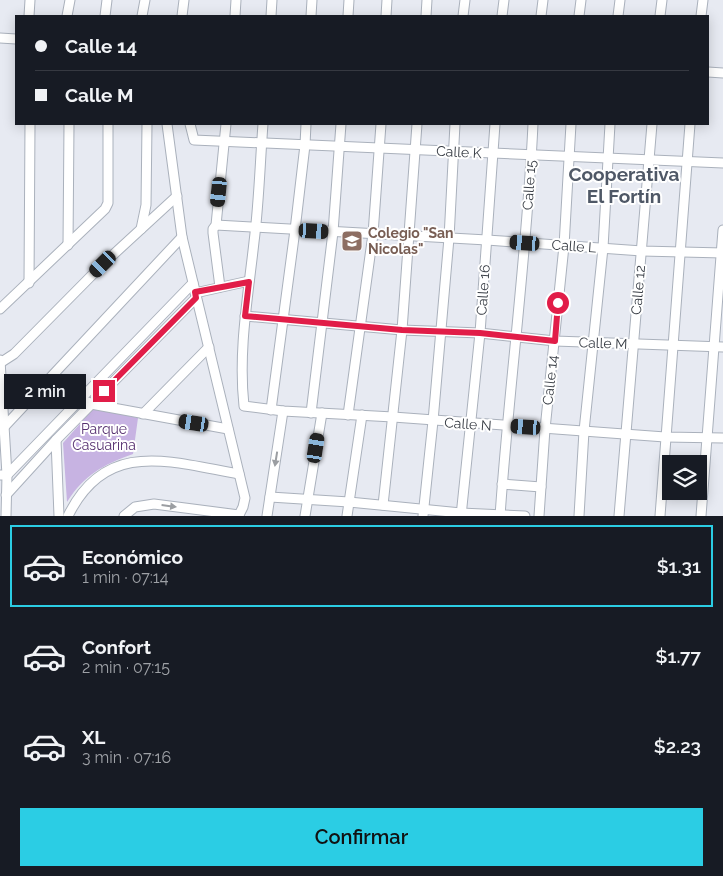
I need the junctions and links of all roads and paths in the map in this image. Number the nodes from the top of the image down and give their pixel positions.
1 (30, 0) edge
2 (70, 0) edge
3 (107, 0) edge
4 (145, 0) edge
5 (184, 0) edge
6 (236, 0) edge
7 (272, 0) edge
8 (312, 0) edge
9 (349, 0) edge
10 (387, 0) edge
11 (427, 0) edge
12 (465, 0) edge
13 (504, 0) edge
14 (543, 0) edge
15 (581, 0) edge
16 (620, 0) edge
17 (662, 0) edge
18 (703, 0) edge
19 (29, 15) edge
20 (67, 15) edge
21 (105, 15) edge
22 (142, 15) edge
23 (182, 15) edge
24 (235, 15) edge
25 (271, 15) edge
26 (311, 15) edge
27 (348, 15) edge
28 (386, 15) edge
29 (426, 15) edge
30 (463, 15) edge
31 (502, 15) edge
32 (541, 15) edge
33 (579, 15) edge
34 (618, 15) edge
35 (660, 15) edge
36 (701, 15) edge
37 (0, 38) edge
38 (15, 39) edge
39 (709, 72) edge
40 (723, 73) edge
41 (30, 125) edge
42 (69, 125) edge
43 (108, 125) edge
44 (147, 125) edge
45 (167, 125) edge
46 (190, 125) edge
47 (226, 125) edge
48 (263, 125) edge
49 (306, 125) edge
50 (341, 125) edge
51 (381, 125) edge
52 (417, 125) edge
53 (455, 125) edge
54 (495, 125) edge
55 (532, 125) edge
56 (571, 125) edge
57 (610, 125) edge
58 (652, 125) edge
59 (690, 125) edge
60 (225, 141) junction
61 (262, 143) junction
62 (305, 145) junction
63 (339, 146) junction
64 (379, 148) junction
65 (415, 150) junction
66 (454, 151) junction
67 (494, 153) junction
68 (531, 155) junction
69 (569, 157) junction
70 (608, 158) junction
71 (650, 160) junction
72 (687, 162) junction
73 (723, 164) edge
74 (177, 196) junction
75 (216, 225) junction
76 (255, 228) junction
77 (140, 230) junction
78 (295, 230) junction
79 (723, 230) edge
80 (332, 232) junction
81 (373, 234) junction
82 (409, 236) junction
83 (182, 237) junction
84 (449, 238) junction
85 (487, 240) junction
86 (525, 243) junction
87 (68, 245) junction
88 (564, 246) junction
89 (603, 248) junction
90 (642, 251) junction
91 (681, 253) junction
92 (722, 253) edge
93 (249, 282) junction
94 (29, 283) junction
95 (193, 283) junction
96 (220, 287) junction
97 (196, 295) junction
98 (0, 309) edge
99 (245, 316) junction
100 (284, 319) junction
101 (323, 322) junction
102 (361, 327) junction
103 (402, 330) junction
104 (441, 332) junction
105 (480, 333) junction
106 (517, 337) junction
107 (555, 341) junction
108 (594, 343) junction
109 (633, 344) junction
110 (674, 344) junction
111 (718, 346) edge
112 (208, 347) junction
113 (0, 362) edge
114 (82, 398) junction
115 (91, 404) junction
116 (271, 410) junction
117 (283, 411) junction
118 (311, 412) junction
119 (322, 413) junction
120 (143, 414) junction
121 (348, 414) junction
122 (362, 415) junction
123 (393, 417) junction
124 (434, 421) junction
125 (470, 424) junction
126 (4, 426) junction
127 (506, 426) junction
128 (228, 428) junction
129 (545, 429) junction
130 (584, 431) junction
131 (625, 434) junction
132 (666, 438) junction
133 (723, 438) edge
134 (706, 439) junction
135 (56, 440) junction
136 (238, 474) junction
137 (3, 475) edge
138 (502, 484) junction
139 (541, 487) junction
140 (6, 495) junction
141 (270, 497) junction
142 (308, 500) junction
143 (349, 502) junction
144 (388, 506) junction
145 (424, 513) edge
146 (240, 515) edge
147 (461, 515) edge
148 (500, 515) edge
149 (6, 516) edge
150 (60, 516) edge
151 (68, 516) edge
152 (124, 516) edge
153 (267, 516) edge
154 (305, 516) edge
155 (347, 516) edge
156 (392, 516) edge
157 (525, 516) edge
158 (539, 516) edge
159 (579, 516) edge
160 (619, 516) edge
161 (660, 516) edge
162 (701, 516) edge

1 - 19 street
2 - 20 street
3 - 21 street
4 - 22 street
5 - 23 street
6 - 24 street
7 - 25 street
8 - 26 street
9 - 27 street
10 - 28 street
11 - 29 street
12 - 30 street
13 - 31 street
14 - 32 street
15 - 33 street
16 - 34 street
17 - 35 street
18 - 36 street
37 - 38 street
39 - 40 street
41 - 94 street
42 - 87 street
43 - 87 street
44 - 77 street
45 - 74 street
46 - 60 street, Calle K
47 - 60 street
48 - 61 street
49 - 62 street
50 - 63 street
51 - 64 street
52 - 65 street
53 - 66 street
54 - 67 street, Calle 16
55 - 68 street, Calle 15
56 - 69 street, Calle 14
57 - 70 street
58 - 71 street, Calle 12
59 - 72 street
60 - 61 street, Calle K
60 - 75 street
61 - 62 street, Calle K
61 - 76 street
62 - 63 street, Calle K
62 - 78 street
63 - 64 street, Calle K
63 - 80 street
64 - 65 street, Calle K
64 - 81 street
65 - 66 street, Calle K
65 - 82 street
66 - 67 street, Calle K
66 - 84 street
67 - 68 street, Calle K
67 - 85 street, Calle 16
68 - 69 street, Calle K
68 - 86 street, Calle 15
69 - 70 street, Calle K
69 - 88 street, Calle 14
70 - 71 street, Calle K
70 - 89 street
71 - 72 street, Calle K
71 - 90 street, Calle 12
72 - 73 street, Calle K
72 - 91 street
74 - 77 street
74 - 83 street
75 - 76 street, Calle L
75 - 96 street
76 - 78 street, Calle L
76 - 93 street
77 - 113 street
78 - 80 street, Calle L
78 - 100 street
79 - 92 street
80 - 81 street, Calle L
80 - 101 street
81 - 82 street, Calle L
81 - 102 street
82 - 84 street, Calle L
82 - 103 street
83 - 95 street
83 - 126 street
84 - 85 street, Calle L
84 - 104 street
85 - 86 street, Calle L
85 - 105 street, Calle 16
86 - 88 street, Calle L
86 - 106 street, Calle 15
87 - 94 street
88 - 89 street, Calle L
88 - 107 street, Calle 14
89 - 90 street, Calle L
89 - 108 street
90 - 91 street, Calle L
90 - 109 street, Calle 12
91 - 92 street, Calle L
91 - 110 street
92 - 111 street
93 - 96 street
93 - 99 street
94 - 98 street
95 - 97 street
95 - 114 street
96 - 97 street
97 - 112 street
97 - 115 street
99 - 100 street, Calle M
99 - 116 street, Calle N
100 - 101 street, Calle M
100 - 116 street
101 - 102 street, Calle M
101 - 118 street
102 - 103 street, Calle M
102 - 121 street
103 - 104 street, Calle M
103 - 123 street
104 - 105 street, Calle M
104 - 124 street
105 - 106 street, Calle M
105 - 125 street, Calle 16
106 - 107 street, Calle M
106 - 127 street, Calle 15
107 - 108 street, Calle M
107 - 129 street, Calle 14
108 - 109 street, Calle M
108 - 130 street
109 - 110 street, Calle M
109 - 131 street, Calle 12
110 - 111 street, Calle M
110 - 132 street
111 - 134 street
112 - 120 street
112 - 128 street
113 - 126 street
114 - 115 street
114 - 137 street
115 - 120 street
115 - 135 street
116 - 117 street, Calle N
117 - 118 street, Calle N
117 -> 141 street
118 - 119 street, Calle N
119 - 121 street, Calle N
119 - 142 street
120 - 128 street
121 - 122 street, Calle N
122 - 123 street, Calle N
122 - 143 street
123 - 124 street, Calle N
123 - 144 street
124 - 125 street, Calle N
124 - 145 street
125 - 127 street, Calle N
125 - 147 street, Calle 16
126 - 137 street
127 - 129 street, Calle N
127 - 138 street, Calle 15
128 - 136 street
129 - 130 street, Calle N
129 - 139 street, Calle 14
130 - 131 street, Calle N
130 - 159 street
131 - 132 street, Calle N
131 - 160 street, Calle 12
132 - 134 street, Calle N
132 - 161 street
133 - 134 street, Calle N
134 - 162 street
135 - 140 street
135 - 150 street
136 - 146 street
136 - 151 street
137 - 140 street
138 - 139 street
138 - 148 street, Calle 15
139 - 158 street, Calle 14
140 - 149 street
141 - 142 street
141 - 153 street
142 - 143 street
142 - 154 street
143 - 144 street
143 - 155 street
144 - 145 street
144 - 156 street
145 - 147 street
152 -> 146 street
147 - 148 street
148 - 157 street

